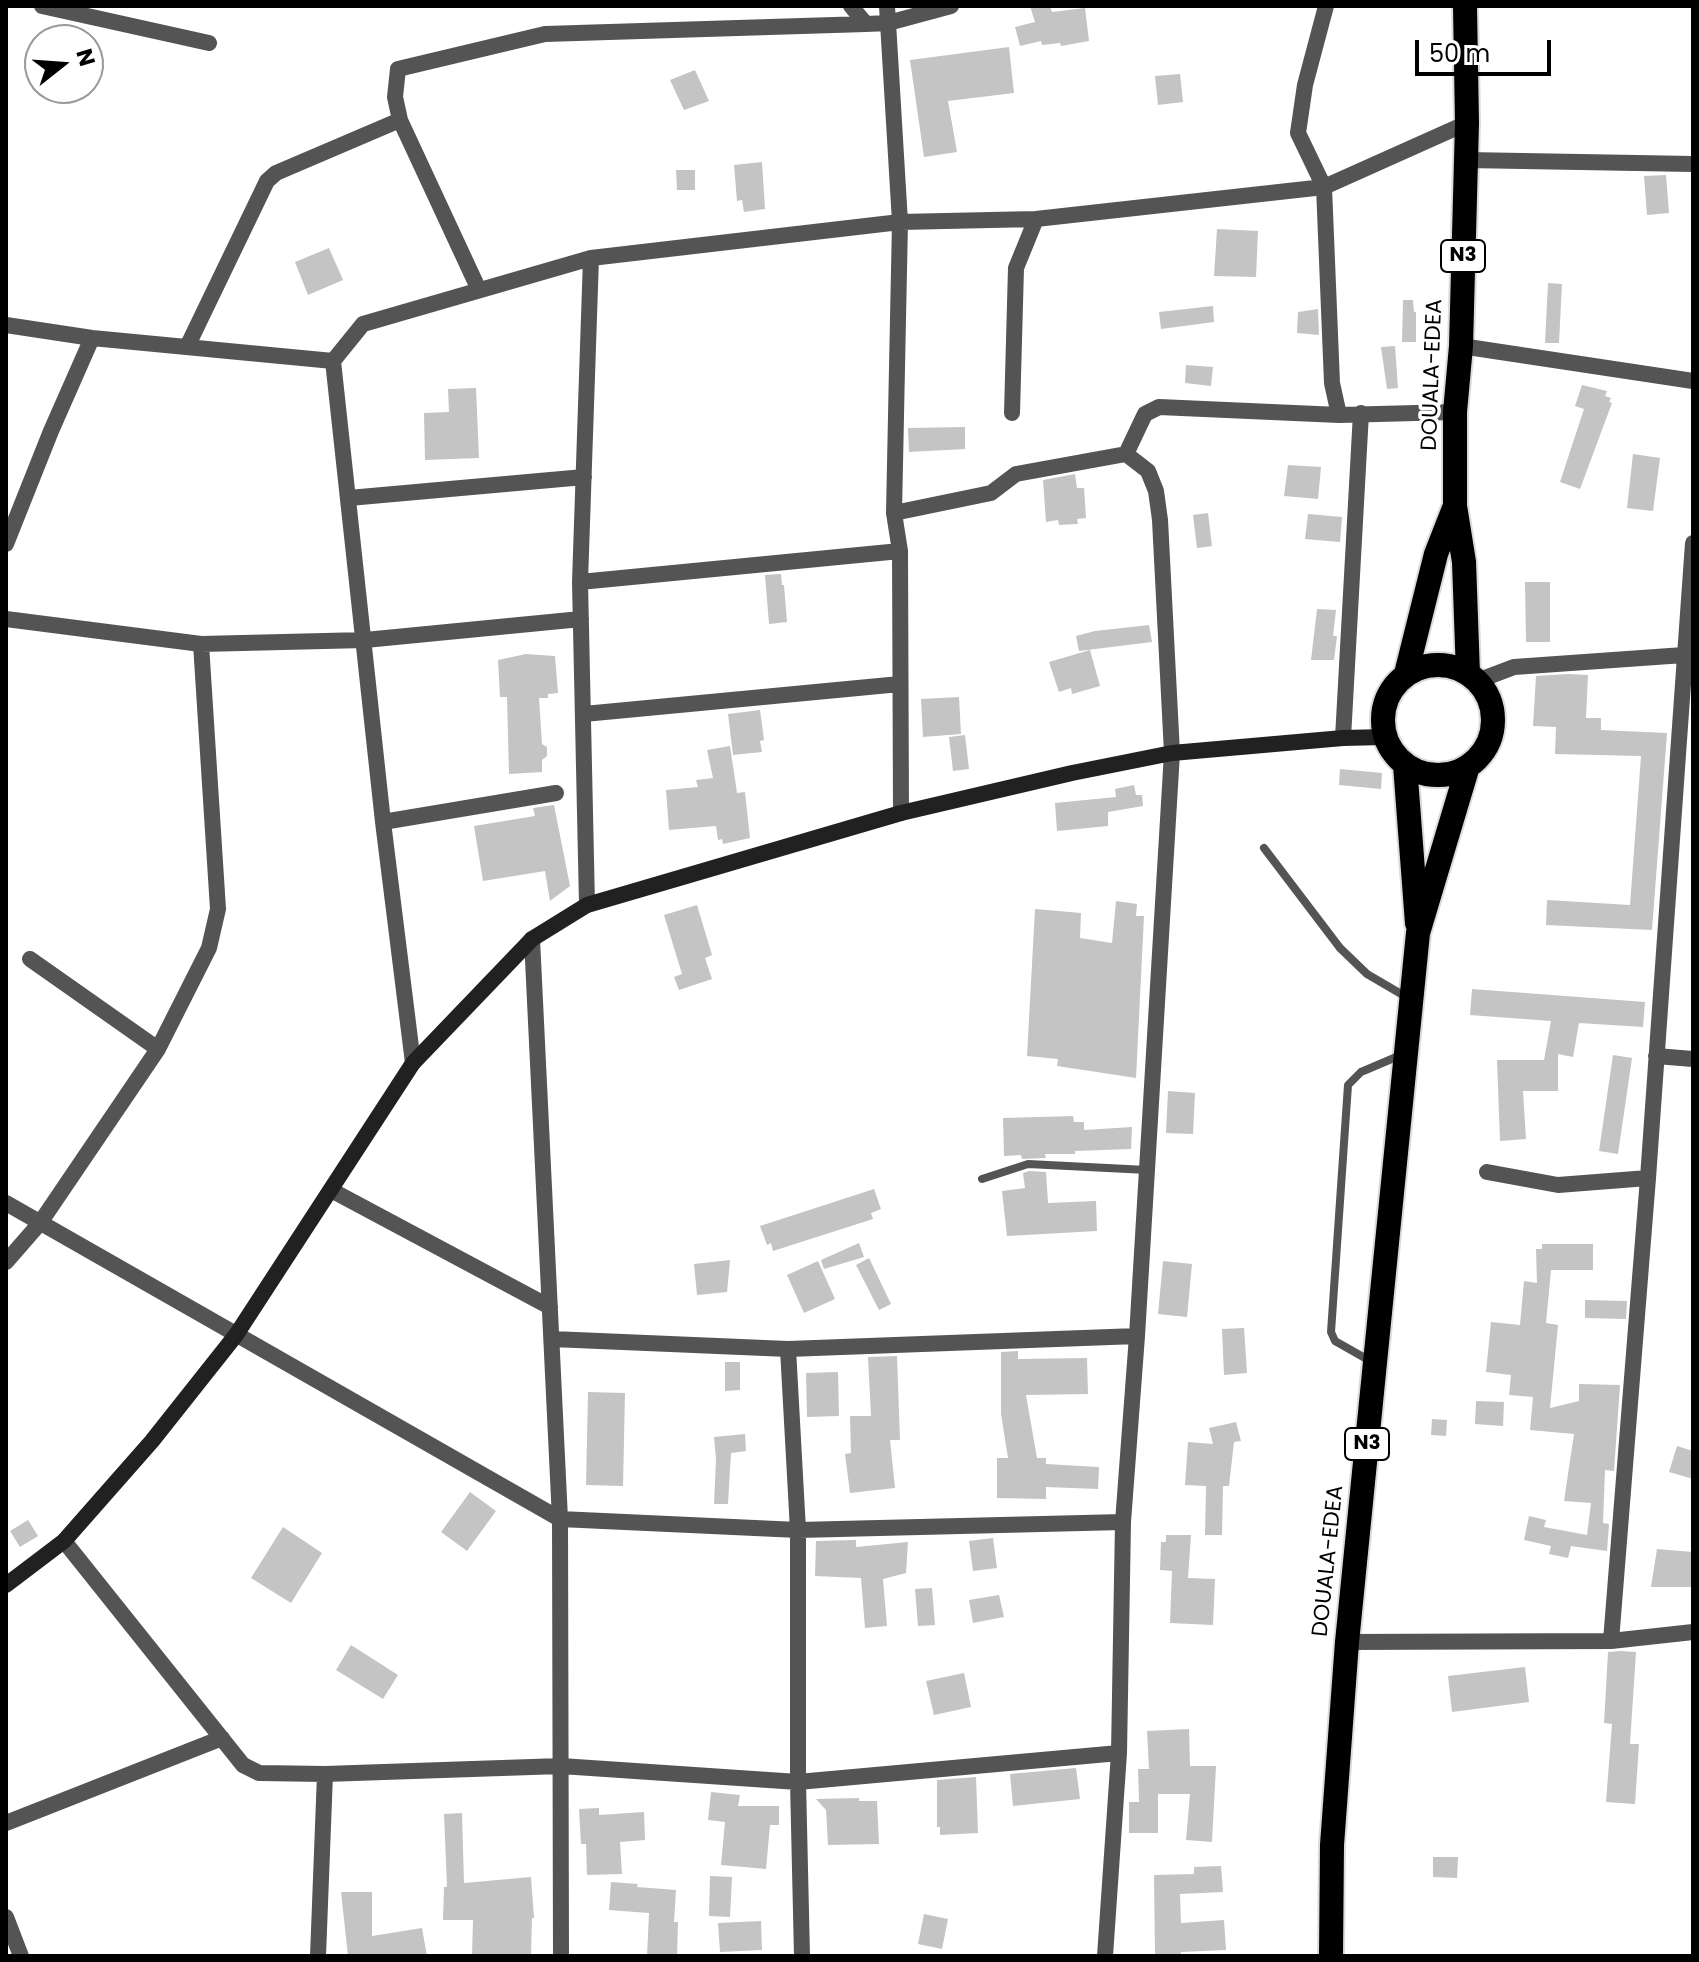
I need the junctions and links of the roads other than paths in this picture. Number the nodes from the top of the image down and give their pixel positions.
1 (42, 6) edge
2 (851, 6) edge
3 (951, 6) edge
4 (1326, 6) edge
5 (1465, 6) edge
6 (888, 14) edge
7 (866, 24) junction
8 (209, 43) dead end
9 (400, 120) junction
10 (1467, 123) junction
11 (1466, 160) junction
12 (1693, 164) edge
13 (1324, 187) junction
14 (1036, 219) junction
15 (900, 222) junction
16 (591, 258) junction
17 (479, 290) junction
18 (6, 325) edge
19 (92, 338) junction
20 (1461, 346) junction
21 (187, 347) junction
22 (333, 361) junction
23 (1693, 381) edge
24 (1455, 412) junction
25 (1012, 413) dead end
26 (1361, 413) junction
27 (1339, 415) junction
28 (1126, 454) junction
29 (584, 477) junction
30 (349, 498) junction
31 (1455, 506) junction
32 (894, 513) junction
33 (1693, 543) edge
34 (6, 544) edge
35 (900, 551) junction
36 (580, 582) junction
37 (6, 619) edge
38 (581, 619) junction
39 (365, 640) junction
40 (201, 644) junction
41 (1684, 655) junction
42 (1406, 674) junction
43 (1473, 678) junction
44 (900, 684) junction
45 (584, 714) junction
46 (1385, 737) junction
47 (1343, 738) junction
48 (1172, 753) junction
49 (1405, 765) junction
50 (1468, 766) junction
51 (556, 793) dead end
52 (901, 813) junction
53 (383, 822) junction
54 (1264, 848) dead end
55 (587, 905) junction
56 (1418, 933) junction
57 (532, 939) junction
58 (30, 959) dead end
59 (1411, 1000) junction
60 (158, 1049) junction
61 (1405, 1053) junction
62 (1656, 1056) junction
63 (1693, 1059) edge
64 (413, 1063) junction
65 (1147, 1170) junction
66 (1487, 1172) dead end
67 (1648, 1178) junction
68 (982, 1179) dead end
69 (331, 1190) junction
70 (6, 1203) edge
71 (40, 1223) junction
72 (6, 1262) edge
73 (550, 1307) junction
74 (236, 1335) junction
75 (1137, 1336) junction
76 (552, 1339) junction
77 (788, 1349) junction
78 (1375, 1364) junction
79 (560, 1519) junction
80 (1123, 1522) junction
81 (798, 1530) junction
82 (64, 1541) junction
83 (6, 1585) edge
84 (1693, 1632) edge
85 (1611, 1641) junction
86 (1347, 1642) junction
87 (222, 1738) junction
88 (1119, 1753) junction
89 (561, 1766) junction
90 (325, 1774) junction
91 (798, 1782) junction
92 (6, 1823) edge
93 (6, 1917) edge
94 (21, 1956) edge
95 (318, 1956) edge
96 (561, 1956) edge
97 (802, 1956) edge
98 (1105, 1956) edge
99 (1331, 1956) edge

1 - 8 street
2 - 7 street
3 - 6 street
4 - 13 street
5 - 10 highway, DOUALA-EDEA / N3
6 - 7 street
6 - 15 street
7 - 9 street
9 - 17 street
9 - 21 street
10 - 11 highway, DOUALA-EDEA / N3
10 - 13 street
11 - 12 street
11 - 20 highway, DOUALA-EDEA / N3
13 - 14 street
13 - 27 street
14 - 15 street
14 - 25 street
15 - 16 street
15 - 32 street
16 - 17 street
16 - 29 street
17 - 22 street
18 - 19 street
19 - 21 street
19 - 34 street
20 - 23 street
20 - 24 highway, DOUALA-EDEA / N3
21 - 22 street
22 - 30 street
24 - 26 street
24 - 31 highway, DOUALA-EDEA / N3
26 - 27 street
26 - 47 street
27 - 28 street
28 - 32 street
28 - 48 street
29 - 30 street
29 - 36 street
30 - 39 street
31 - 42 highway, DOUALA-EDEA / N3
31 - 43 highway, DOUALA-EDEA / N3
32 - 35 street
33 - 41 street
35 - 36 street
35 - 44 street
36 - 38 street
37 - 40 street
38 - 39 street
38 - 45 street
39 - 40 street
39 - 53 street
40 - 60 street
41 - 43 street
41 - 62 street
42 - 43 highway
42 - 46 highway, N3
43 - 50 highway, N3
44 - 45 street
44 - 52 street
45 - 55 street
46 - 47 main road
46 - 49 highway
47 - 48 main road
48 - 52 main road
48 - 65 street
49 - 50 highway
49 - 56 highway, DOUALA-EDEA / N3
50 - 56 highway, DOUALA-EDEA / N3
51 - 53 street
52 - 55 main road
53 - 64 street
54 - 59 lane
55 - 57 main road
56 - 59 highway, DOUALA-EDEA / N3
57 - 64 main road
57 - 73 street
58 - 60 street
59 - 61 highway, DOUALA-EDEA / N3
60 - 71 street
61 - 78 highway, DOUALA-EDEA / N3
61 - 78 lane
62 - 63 street
62 - 67 street
64 - 69 main road
65 - 68 lane
65 - 75 street
66 - 67 street
67 - 85 street
69 - 73 street
69 - 74 main road
70 - 71 street
71 - 72 street
71 - 74 street
73 - 76 street
74 - 79 street
74 - 82 main road
75 - 77 street
75 - 80 street
76 - 77 street
76 - 79 street
77 - 81 street
78 - 86 highway, DOUALA-EDEA / N3
79 - 81 street
79 - 89 street
80 - 81 street
80 - 88 street
81 - 91 street
82 - 83 main road
82 - 87 street
84 - 85 street
85 - 86 street
86 - 99 highway, DOUALA-EDEA / N3
87 - 90 street
87 - 92 street
88 - 91 street
88 - 98 street
89 - 90 street
89 - 91 street
89 - 96 street
90 - 95 street
91 - 97 street
93 - 94 street

